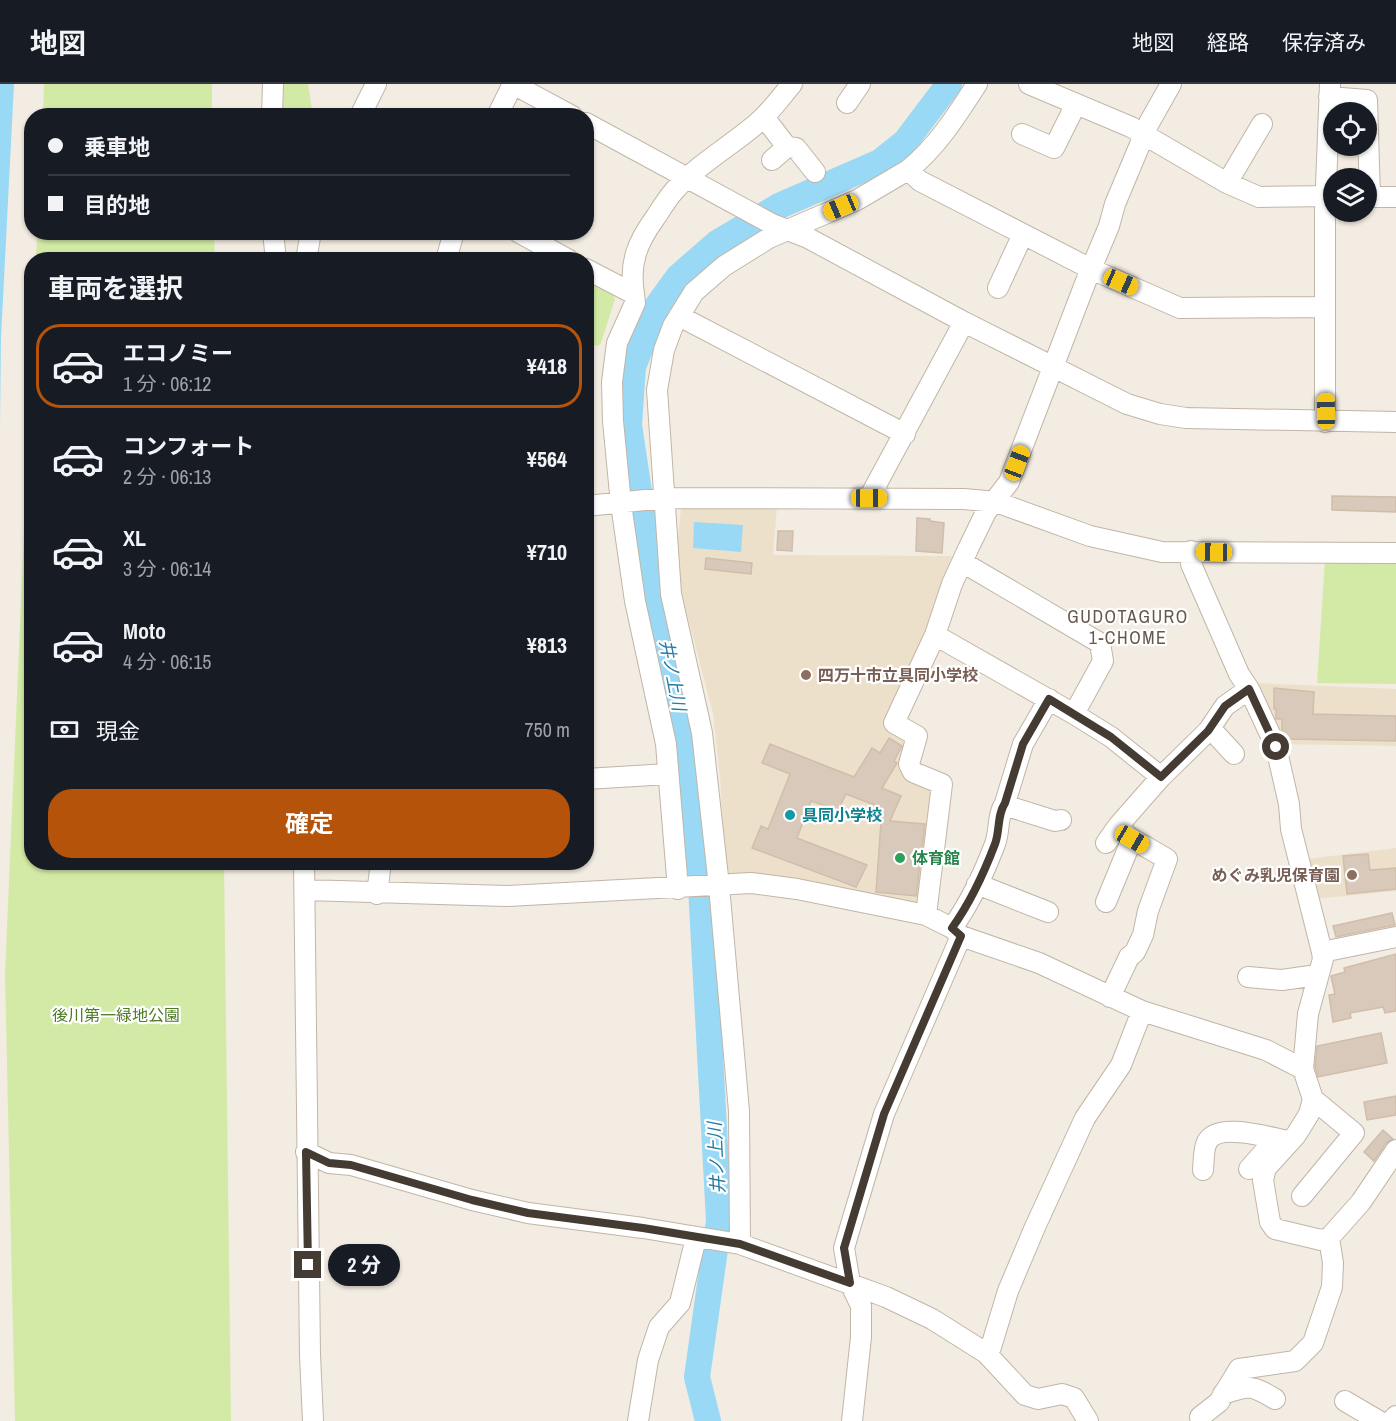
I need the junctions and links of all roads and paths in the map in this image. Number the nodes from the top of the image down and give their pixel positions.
1 (273, 84) edge
2 (376, 84) edge
3 (513, 84) edge
4 (792, 84) edge
5 (860, 84) edge
6 (977, 84) edge
7 (1029, 84) edge
8 (1171, 84) edge
9 (1329, 91) edge
10 (847, 103) dead end
11 (1076, 104) junction
12 (272, 108) edge
13 (364, 108) edge
14 (501, 108) edge
15 (557, 108) edge
16 (764, 117) junction
17 (1262, 124) dead end
18 (594, 127) edge
19 (1022, 134) dead end
20 (1143, 136) junction
21 (1330, 168) edge
22 (1368, 168) edge
23 (908, 170) junction
24 (815, 172) dead end
25 (688, 177) junction
26 (1227, 183) junction
27 (1323, 197) edge
28 (1377, 197) edge
29 (1396, 197) edge
30 (1329, 222) edge
31 (781, 227) junction
32 (1023, 234) junction
33 (529, 240) edge
34 (544, 252) edge
35 (1091, 269) junction
36 (594, 273) edge
37 (998, 288) dead end
38 (634, 294) junction
39 (1324, 307) junction
40 (679, 316) junction
41 (964, 322) junction
42 (1054, 366) junction
43 (1325, 422) junction
44 (1396, 422) edge
45 (905, 434) junction
46 (869, 498) junction
47 (662, 499) junction
48 (996, 502) junction
49 (625, 504) junction
50 (594, 506) edge
51 (1191, 551) junction
52 (1396, 553) edge
53 (962, 562) junction
54 (936, 635) junction
55 (1249, 689) junction
56 (1049, 699) junction
57 (1074, 714) junction
58 (1210, 728) junction
59 (1234, 754) dead end
60 (668, 774) junction
61 (1161, 777) junction
62 (594, 779) edge
63 (1004, 806) junction
64 (1061, 820) dead end
65 (1125, 833) junction
66 (1106, 843) dead end
67 (304, 870) edge
68 (380, 870) edge
69 (977, 884) junction
70 (717, 886) junction
71 (683, 888) junction
72 (305, 890) junction
73 (377, 894) junction
74 (1106, 902) dead end
75 (1048, 912) dead end
76 (926, 915) junction
77 (956, 932) junction
78 (1396, 936) edge
79 (1322, 952) junction
80 (1317, 975) junction
81 (1248, 977) dead end
82 (1110, 997) junction
83 (1142, 1011) junction
84 (1303, 1069) junction
85 (1313, 1099) junction
86 (1288, 1141) junction
87 (1396, 1150) edge
88 (306, 1152) junction
89 (1249, 1169) dead end
90 (1203, 1170) dead end
91 (1302, 1196) dead end
92 (702, 1239) junction
93 (1329, 1239) junction
94 (735, 1243) junction
95 (850, 1283) junction
96 (1319, 1349) dead end
97 (986, 1353) junction
98 (1223, 1394) junction
99 (1275, 1399) dead end
100 (1345, 1401) dead end
101 (1200, 1416) dead end
102 (1396, 1416) edge
103 (314, 1421) edge
104 (638, 1421) edge
105 (852, 1421) edge
106 (1088, 1421) edge
107 (1379, 1421) edge
108 (1391, 1421) edge

1 - 12 street
2 - 13 street
3 - 14 street
3 - 15 street
4 - 16 street
5 - 10 street
6 - 23 street
7 - 11 street
8 - 20 street
9 - 21 street
9 - 22 street
11 - 19 street
11 - 20 street
16 - 24 street
16 - 25 street
17 - 26 street
18 - 25 street
20 - 26 street
20 - 35 street
23 - 31 street
23 - 32 street
25 - 31 street
25 - 38 street
26 - 27 street
28 - 29 street
30 - 39 street
31 - 40 street
31 - 41 street
32 - 35 street
32 - 37 street
33 - 34 street
35 - 39 street
35 - 42 street
36 - 38 street
38 - 49 street
39 - 43 street
40 - 45 street
40 - 47 street
41 - 42 street
41 - 45 street
42 - 43 street
42 - 48 street
43 - 44 street
45 - 46 street
46 - 47 street
46 - 48 street
47 - 49 street
47 - 70 street
48 - 51 street
48 - 53 street
49 - 50 street
49 - 60 street
51 - 52 street
51 - 55 street
53 - 54 street
53 - 57 street
54 - 56 street
54 - 76 street
55 - 58 street
55 - 79 street
56 - 57 street
56 - 63 street
57 - 61 street
58 - 59 street
58 - 61 street
60 - 62 street
60 - 71 street
61 - 65 street
63 - 64 street
63 - 69 street
65 - 66 street
65 - 74 street
65 - 82 street
67 - 72 street
68 - 73 street
69 - 75 street
69 - 77 street
70 - 71 street
70 - 76 street
70 - 94 street
71 - 73 street
72 - 73 street
72 - 88 street
76 - 77 street
77 - 82 street
77 - 95 street
78 - 79 street
79 - 80 street
80 - 81 street
80 - 84 street
82 - 83 street
83 - 84 street
83 - 97 street
84 - 85 street
85 - 86 street
85 - 91 street
86 - 89 street
86 - 90 street
86 - 93 street
87 - 93 street
88 - 92 street
88 - 103 street
92 - 94 street
92 - 104 street
93 - 96 street
93 - 98 street
94 - 95 street
95 - 97 street
95 - 105 street
97 - 106 street
98 - 99 street
98 - 101 street
100 - 107 street
102 - 108 street

